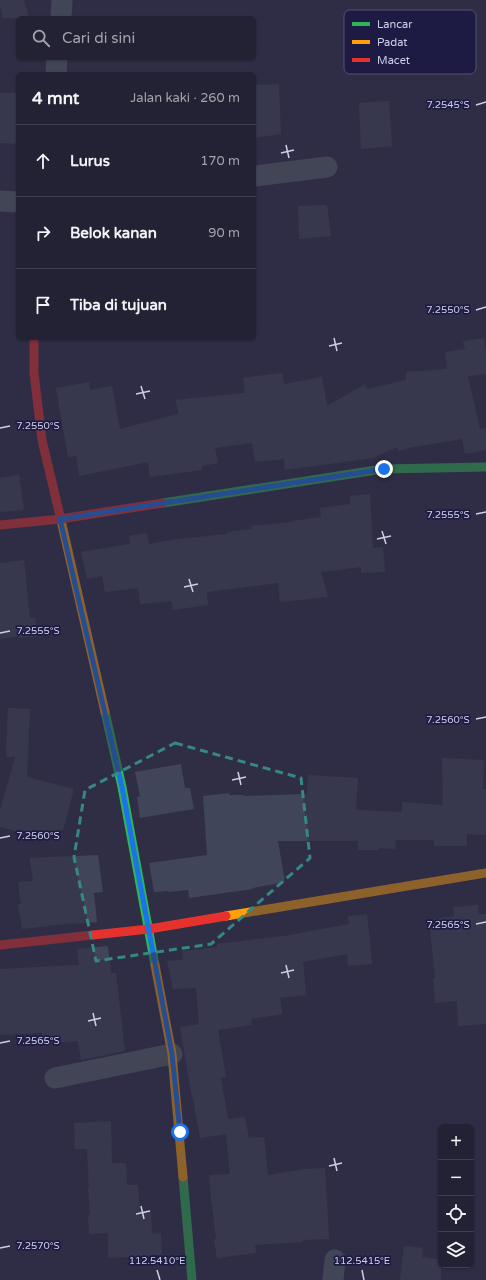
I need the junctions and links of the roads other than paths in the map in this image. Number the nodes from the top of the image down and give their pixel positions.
1 (62, 0) edge
2 (61, 16) edge
3 (57, 60) edge
4 (56, 72) edge
5 (327, 167) dead end
6 (256, 176) edge
7 (0, 201) edge
8 (16, 202) edge
9 (34, 340) edge
10 (486, 467) edge
11 (60, 519) junction
12 (0, 525) edge
13 (486, 873) edge
14 (148, 929) junction
15 (0, 946) edge
16 (172, 1054) junction
17 (55, 1078) dead end
18 (192, 1280) edge

1 - 2 street
3 - 4 street
5 - 6 street
7 - 8 street
9 - 11 street
10 - 11 street
11 - 12 street
11 - 14 street
13 - 14 street
14 - 15 street
14 - 16 street
16 - 17 street
16 - 18 street

